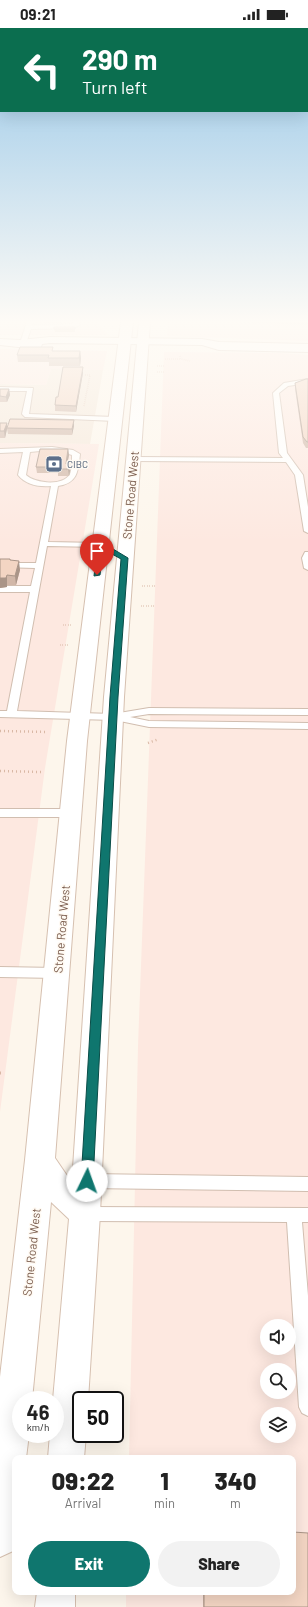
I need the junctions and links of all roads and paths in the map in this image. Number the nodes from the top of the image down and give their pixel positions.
1 (29, 396) edge
2 (118, 396) edge
3 (139, 396) edge
4 (276, 396) edge
5 (81, 397) edge
6 (86, 397) joint
7 (81, 402) dead end
8 (85, 402) junction
9 (82, 418) junction
10 (115, 419) junction
11 (137, 419) junction
12 (112, 448) junction
13 (0, 451) edge
14 (27, 452) junction
15 (283, 453) junction
16 (134, 456) junction
17 (288, 460) junction
18 (55, 484) junction
19 (308, 531) edge
20 (43, 544) junction
21 (100, 545) junction
22 (308, 554) edge
23 (125, 558) junction
24 (0, 565) edge
25 (39, 566) junction
26 (308, 568) edge
27 (135, 586) dead end
28 (155, 586) dead end
29 (0, 589) edge
30 (34, 590) junction
31 (140, 606) dead end
32 (154, 606) dead end
33 (308, 712) edge
34 (0, 714) edge
35 (11, 715) junction
36 (80, 717) junction
37 (113, 717) junction
38 (308, 726) edge
39 (0, 731) edge
40 (47, 732) dead end
41 (0, 771) edge
42 (41, 772) dead end
43 (70, 812) junction
44 (0, 813) edge
45 (0, 972) edge
46 (57, 973) junction
47 (40, 1160) junction
48 (87, 1181) junction
49 (308, 1184) edge
50 (85, 1214) junction
51 (301, 1215) edge
52 (9, 1376) edge
53 (308, 1407) edge
54 (66, 1455) edge
55 (0, 1538) edge
56 (56, 1595) edge
57 (55, 1607) edge

1 - 9 lane
2 - 10 main road, Stone Road West
3 - 11 main road, Stone Road West
4 - 15 lane
5 - 6 path
6 - 8 path
7 - 8 path
8 - 9 path
9 - 10 lane
10 - 11 main road
10 - 12 main road, Stone Road West
11 - 16 main road, Stone Road West
12 - 16 main road
12 - 21 main road, Stone Road West
13 - 14 lane
14 - 18 lane
14 - 18 lane
15 - 16 lane
15 - 17 lane
16 - 17 lane
16 - 23 main road, Stone Road West
17 - 19 lane
18 - 20 lane
20 - 21 lane
20 - 25 lane
21 - 23 main road
21 - 36 main road, Stone Road West
22 - 26 lane
23 - 37 main road, Stone Road West
24 - 25 lane
25 - 30 lane
27 - 28 path
29 - 30 lane
30 - 35 lane
31 - 32 path
33 - 37 lane
34 - 35 lane
35 - 36 lane
36 - 37 lane
36 - 43 main road, Stone Road West
37 - 38 lane
37 - 48 main road, Stone Road West
39 - 40 path
41 - 42 path
43 - 44 lane
43 - 46 main road, Stone Road West
45 - 46 lane
46 - 47 main road, Stone Road West
47 - 50 main road
47 - 52 main road, Stone Road West
48 - 49 lane
48 - 50 main road, Stone Road West
50 - 51 lane
50 - 54 main road, Stone Road West
51 - 53 lane
52 - 55 main road, Stone Road West
56 - 57 main road

